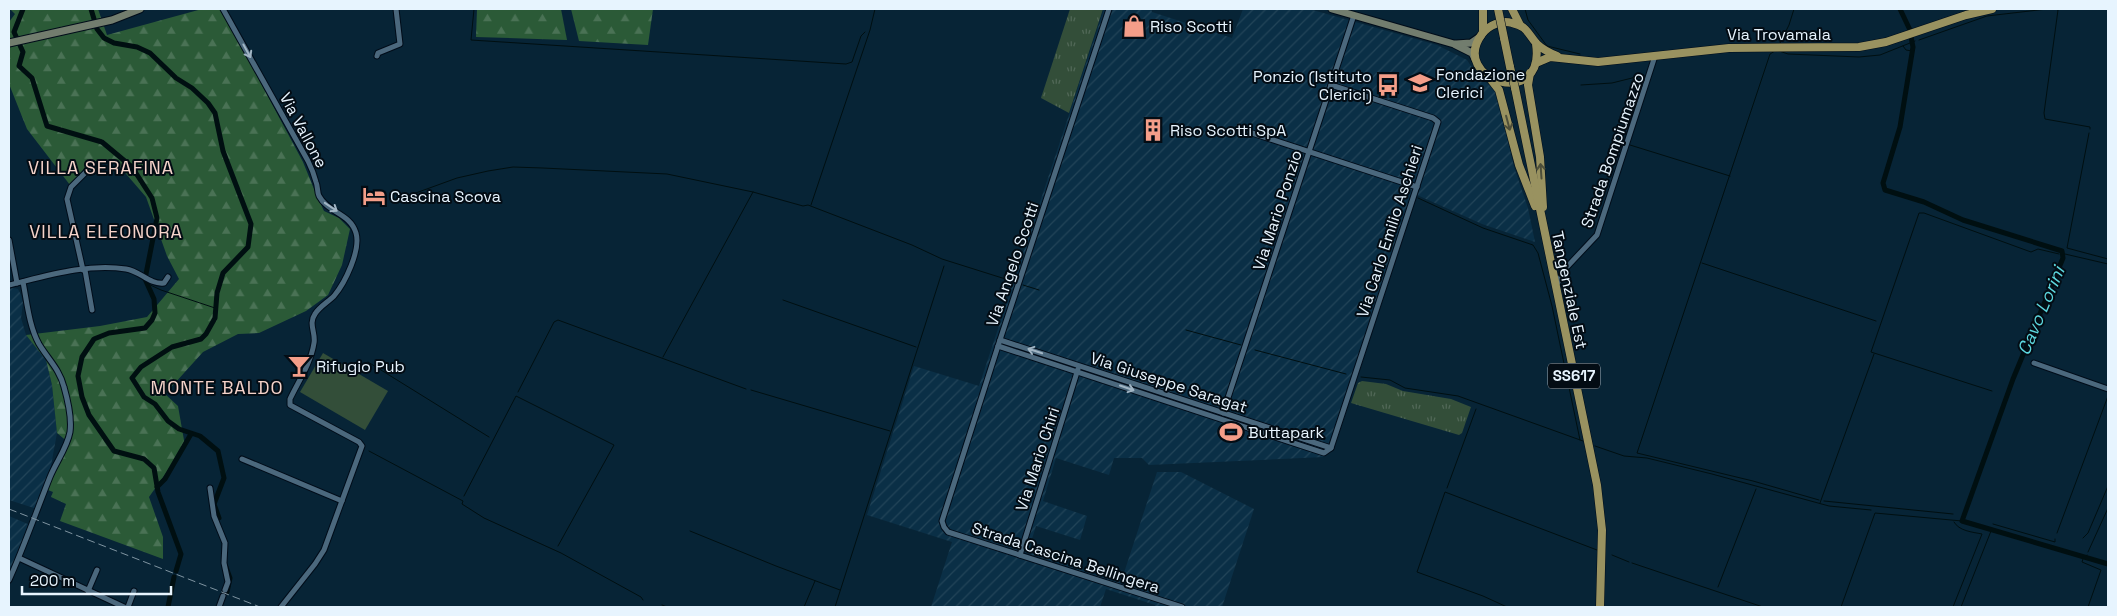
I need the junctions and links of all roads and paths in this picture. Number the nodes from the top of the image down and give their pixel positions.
1 (223, 9) edge
2 (396, 9) edge
3 (1109, 9) edge
4 (1332, 9) edge
5 (1483, 9) edge
6 (1498, 9) edge
7 (1512, 9) edge
8 (1992, 9) edge
9 (137, 10) edge
10 (1354, 15) junction
11 (1520, 25) junction
12 (1482, 34) junction
13 (9, 43) edge
14 (1454, 44) junction
15 (1536, 44) junction
16 (378, 56) dead end
17 (1655, 56) junction
18 (1561, 57) junction
19 (1536, 63) junction
20 (1479, 66) junction
21 (1530, 73) junction
22 (1490, 79) junction
23 (1331, 86) junction
24 (1252, 133) dead end
25 (1309, 152) junction
26 (90, 168) dead end
27 (1417, 187) junction
28 (1541, 219) junction
29 (9, 240) edge
30 (1551, 268) junction
31 (1565, 269) junction
32 (84, 270) junction
33 (168, 277) dead end
34 (23, 282) junction
35 (16, 283) junction
36 (9, 285) edge
37 (1555, 287) junction
38 (92, 310) dead end
39 (1000, 340) junction
40 (998, 346) junction
41 (2034, 363) dead end
42 (1079, 368) junction
43 (2108, 389) edge
44 (1223, 413) junction
45 (1331, 448) junction
46 (242, 459) dead end
47 (210, 488) dead end
48 (342, 501) junction
49 (944, 527) joint
50 (1020, 555) junction
51 (19, 558) junction
52 (97, 570) dead end
53 (9, 580) edge
54 (88, 590) junction
55 (226, 590) dead end
56 (134, 591) dead end
57 (223, 596) dead end
58 (126, 607) edge
59 (219, 607) edge
60 (281, 607) edge
61 (1182, 607) edge
62 (1600, 607) edge

1 -> 48 street, Via Vallone
2 - 16 street
3 - 39 street, Via Angelo Scotti
4 - 10 street
5 - 12 main road
6 - 28 main road, Tangenziale Est / SS617, bridge
7 - 11 main road
8 - 17 main road, Via Trovamala
9 - 13 street
10 - 14 street
10 - 23 street, Via Mario Ponzio
11 - 12 main road
11 - 15 main road
12 - 14 street
12 - 20 main road
14 - 20 street
15 - 18 main road, Via Trovamala
15 - 19 main road
17 - 18 main road, Via Trovamala
17 - 31 street, Strada Bompiumazzo
18 - 19 main road, Via Trovamala
19 - 21 main road
20 - 22 main road
21 - 22 main road
28 -> 21 main road
22 -> 28 main road
23 - 25 street, Via Mario Ponzio
23 - 27 street, Via Carlo Emilio Aschieri
24 - 25 street
25 - 27 street
25 - 44 street, Via Mario Ponzio
26 - 32 street
27 - 45 street, Via Carlo Emilio Aschieri
28 - 30 main road, Tangenziale Est / SS617
29 - 35 street
30 - 31 street
30 - 37 main road, Tangenziale Est / SS617
31 - 37 street, Strada Bompiumazzo
32 - 33 street
32 - 34 street
32 - 38 street
34 - 35 street
34 - 51 street
35 - 36 street
37 - 62 main road, Tangenziale Est / SS617
39 - 40 street, Via Angelo Scotti
42 -> 39 street, Via Giuseppe Saragat
40 - 42 street, Via Giuseppe Saragat
40 - 49 street, Via Angelo Scotti
41 - 43 street
42 - 44 street, Via Giuseppe Saragat
42 -> 45 street, Via Giuseppe Saragat
42 - 50 street, Via Mario Chiri
44 - 45 street, Via Giuseppe Saragat
46 - 48 street
47 - 55 street
48 - 60 street
49 - 50 street, Strada Cascina Bellingera
50 - 61 street, Strada Cascina Bellingera
51 - 53 street
51 - 54 street
52 - 54 street
54 - 58 street
56 - 58 street
57 - 59 street

